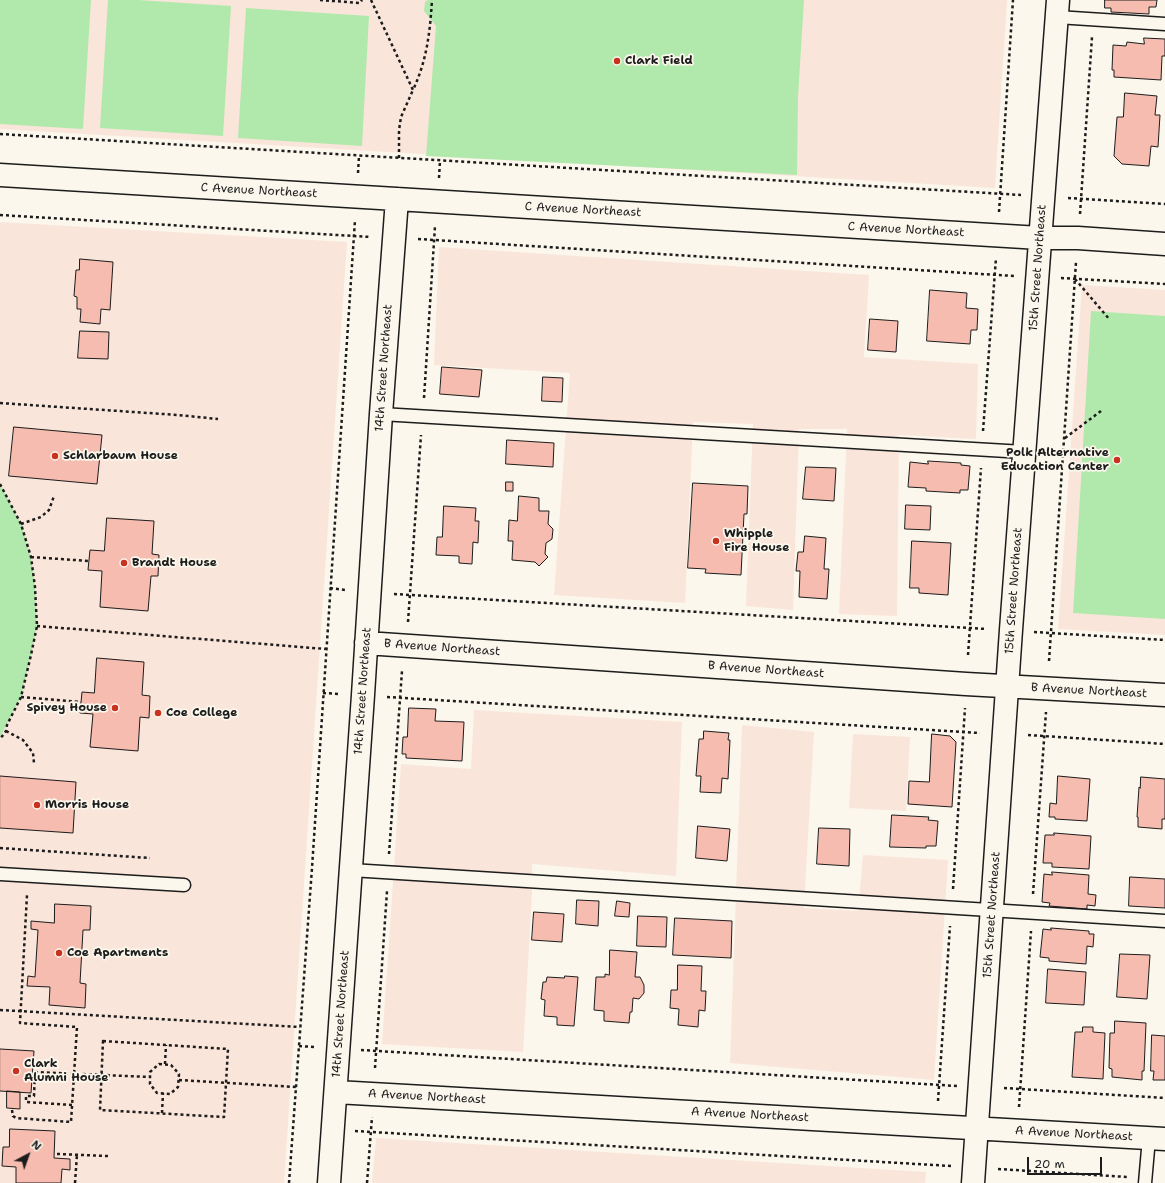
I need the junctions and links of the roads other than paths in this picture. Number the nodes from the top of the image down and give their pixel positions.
1 (1057, 8) edge
2 (1165, 24) edge
3 (0, 175) edge
4 (397, 199) junction
5 (1040, 238) junction
6 (1165, 244) edge
7 (381, 414) junction
8 (1024, 452) junction
9 (366, 643) junction
10 (1007, 686) junction
11 (1165, 695) edge
12 (351, 870) junction
13 (0, 874) edge
14 (184, 885) dead end
15 (993, 911) junction
16 (1165, 921) edge
17 (336, 1092) junction
18 (977, 1128) junction
19 (1157, 1138) edge
20 (1146, 1180) edge
21 (329, 1183) edge
22 (973, 1183) edge

1 - 2 lane
1 - 5 street, 15th Street Northeast
3 - 4 street, C Avenue Northeast
4 - 5 street, C Avenue Northeast
4 - 7 street, 14th Street Northeast
5 - 6 street, C Avenue Northeast
5 - 8 street, 15th Street Northeast
7 - 8 lane
7 - 9 street, 14th Street Northeast
8 - 10 street, 15th Street Northeast
9 - 10 street, B Avenue Northeast
9 - 12 street, 14th Street Northeast
10 - 11 street, B Avenue Northeast
10 - 15 street, 15th Street Northeast
12 - 15 lane
12 - 17 street, 14th Street Northeast
13 - 14 lane
15 - 16 lane
15 - 18 street, 15th Street Northeast
17 - 18 street, A Avenue Northeast
17 - 21 street, 14th Street Northeast
18 - 19 street, A Avenue Northeast
18 - 22 street, 15th Street Northeast
19 - 20 lane

